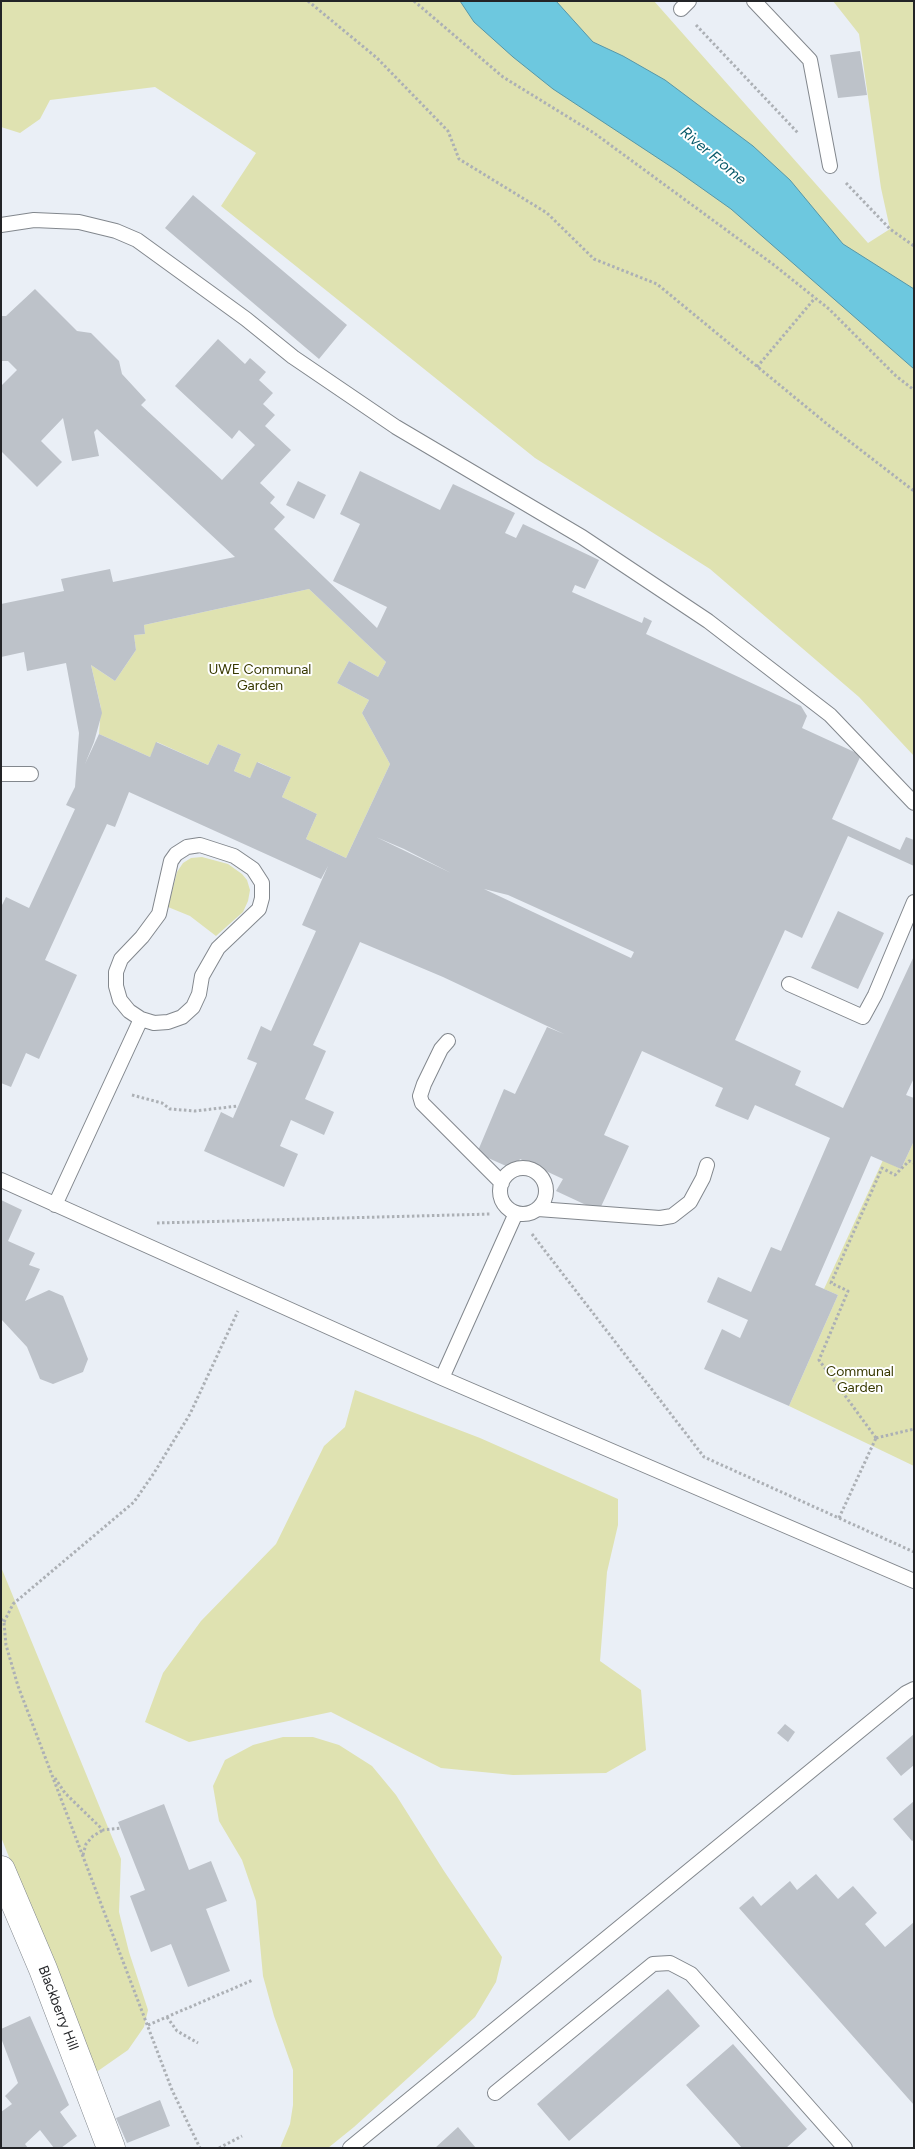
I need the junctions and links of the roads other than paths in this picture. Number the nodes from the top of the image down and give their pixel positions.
1 (754, 1) edge
2 (830, 166) road end
3 (1, 226) edge
4 (1, 774) edge
5 (31, 774) dead end
6 (914, 803) edge
7 (914, 902) edge
8 (789, 984) dead end
9 (141, 1019) junction
10 (448, 1041) dead end
11 (707, 1165) dead end
12 (1, 1180) edge
13 (502, 1183) junction
14 (55, 1205) junction
15 (538, 1209) junction
16 (516, 1213) junction
17 (442, 1378) junction
18 (914, 1582) edge
19 (914, 1689) edge
20 (1, 1870) edge
21 (495, 2093) dead end
22 (111, 2148) edge
23 (350, 2148) edge
24 (845, 2148) edge

1 - 2 lane
3 - 6 lane
4 - 5 lane
7 - 8 lane
9 - 9 lane
9 - 14 lane
10 - 13 lane
11 - 15 lane
12 - 14 lane
13 - 15 lane
13 - 16 lane
14 - 17 lane
15 - 16 lane
16 - 17 lane
17 - 18 lane
19 - 23 lane
20 - 22 street, Blackberry Hill
21 - 24 lane

